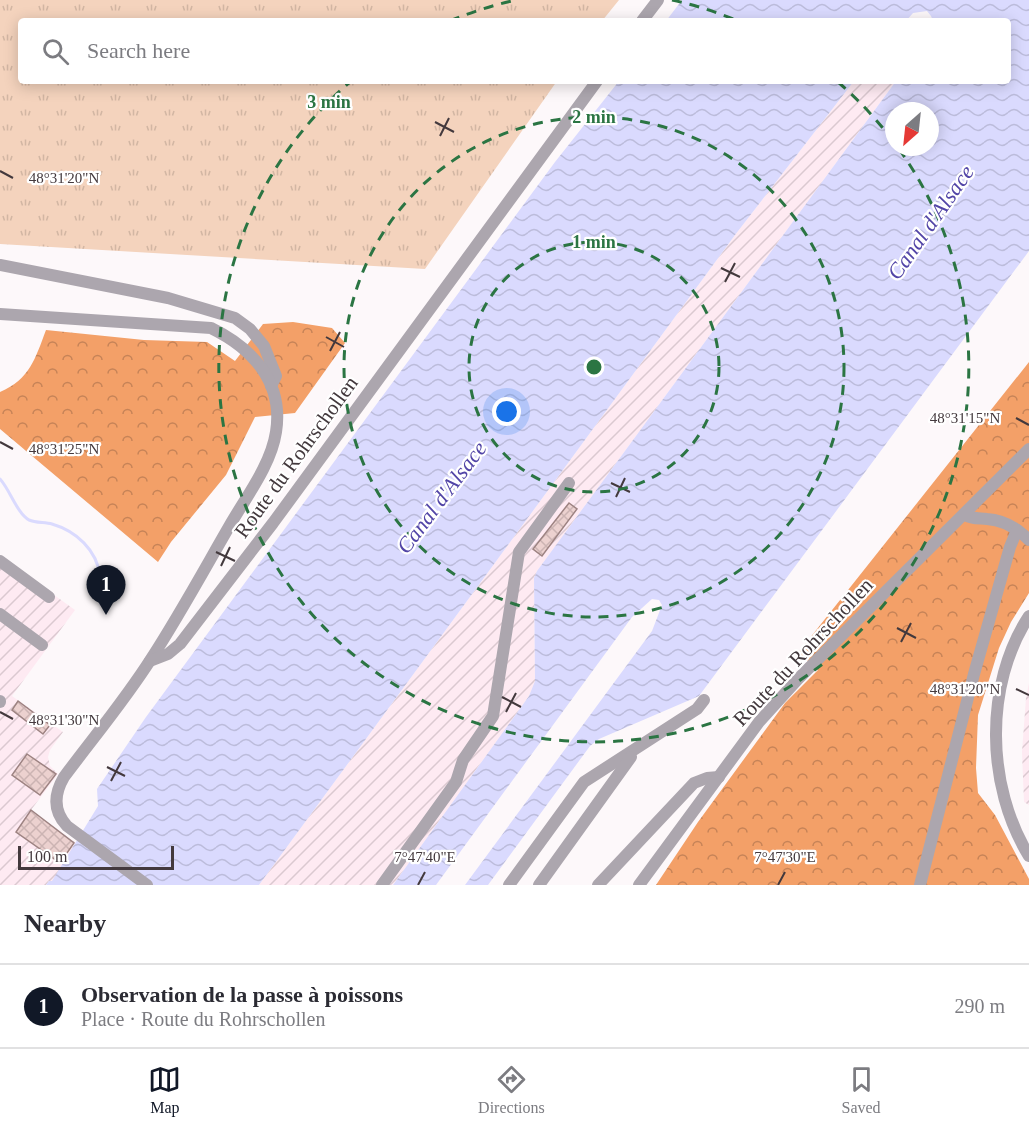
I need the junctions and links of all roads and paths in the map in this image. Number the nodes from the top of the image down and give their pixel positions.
1 (658, 0) edge
2 (644, 18) edge
3 (595, 84) edge
4 (0, 265) edge
5 (217, 311) junction
6 (0, 314) edge
7 (211, 328) junction
8 (272, 386) junction
9 (1029, 449) edge
10 (569, 483) dead end
11 (964, 514) junction
12 (1017, 530) junction
13 (1029, 540) edge
14 (0, 561) edge
15 (49, 597) dead end
16 (0, 614) edge
17 (1029, 616) edge
18 (42, 645) dead end
19 (150, 661) junction
20 (704, 700) dead end
21 (637, 748) junction
22 (719, 777) junction
23 (1029, 856) edge
24 (147, 885) edge
25 (381, 885) edge
26 (509, 885) edge
27 (539, 885) edge
28 (598, 885) edge
29 (639, 885) edge
30 (920, 885) edge

1 - 2 street
3 - 19 street, Route du Rohrschollen
4 - 5 street
5 - 7 street
5 - 8 street
6 - 7 street
7 - 8 street
8 - 19 street
9 - 11 street, Route du Rohrschollen
10 - 25 street
11 - 12 street
11 - 22 street, Route du Rohrschollen
12 - 13 street
12 - 30 street
14 - 15 street
16 - 18 street
17 - 23 street
19 - 24 street, Route du Rohrschollen
20 - 21 street
21 - 26 street
21 - 27 street
22 - 28 street
22 - 29 street, Route du Rohrschollen

